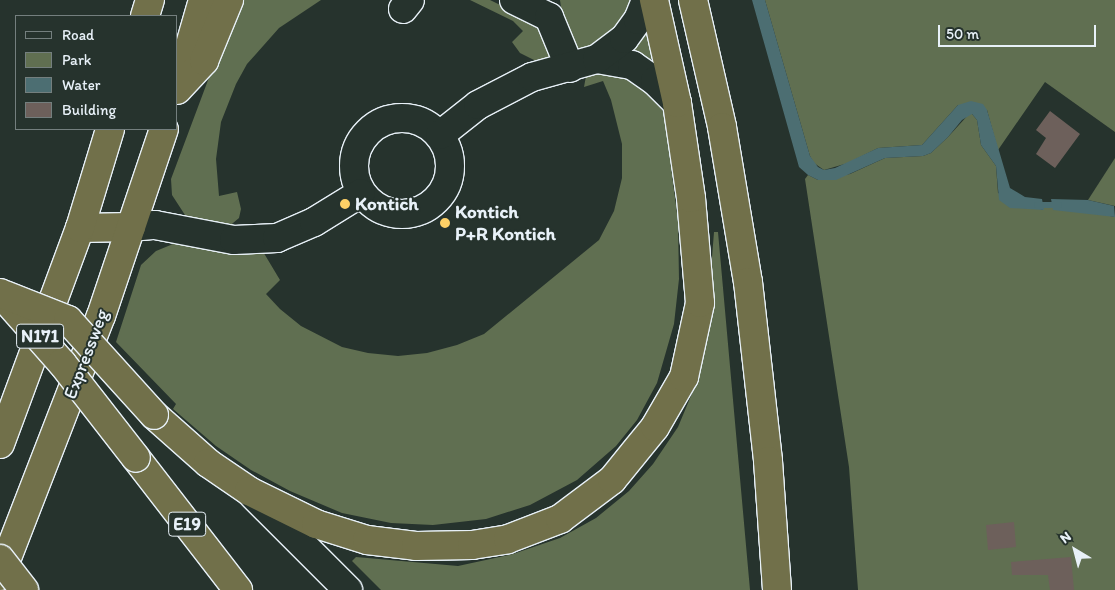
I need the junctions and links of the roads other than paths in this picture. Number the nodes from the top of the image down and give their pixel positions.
1 (150, 0) edge
2 (203, 0) edge
3 (229, 0) edge
4 (514, 0) edge
5 (646, 0) edge
6 (654, 0) edge
7 (693, 0) edge
8 (546, 6) edge
9 (145, 15) edge
10 (597, 59) junction
11 (570, 68) junction
12 (178, 84) edge
13 (178, 89) edge
14 (677, 103) junction
15 (110, 130) edge
16 (164, 130) edge
17 (440, 135) junction
18 (361, 193) junction
19 (131, 227) junction
20 (80, 228) junction
21 (0, 292) edge
22 (0, 444) edge
23 (249, 491) junction
24 (0, 559) edge
25 (0, 576) edge
26 (24, 590) edge
27 (238, 590) edge
28 (348, 590) edge
29 (778, 590) edge

1 - 9 highway
2 - 12 highway
3 - 13 highway
4 - 8 street
5 - 10 street
6 - 14 highway
7 - 29 highway
8 - 11 street
10 - 11 street
10 - 14 street
11 - 17 street
14 - 23 highway
15 - 20 highway, N171
16 - 19 highway, Expressweg / N171
17 - 18 street
17 - 18 street
18 - 19 street
19 - 20 highway
19 - 25 highway, Expressweg / N171
20 - 22 highway, N171
21 - 23 highway, bridge
21 - 27 highway, E19, bridge
23 - 28 street
24 - 26 highway, bridge

